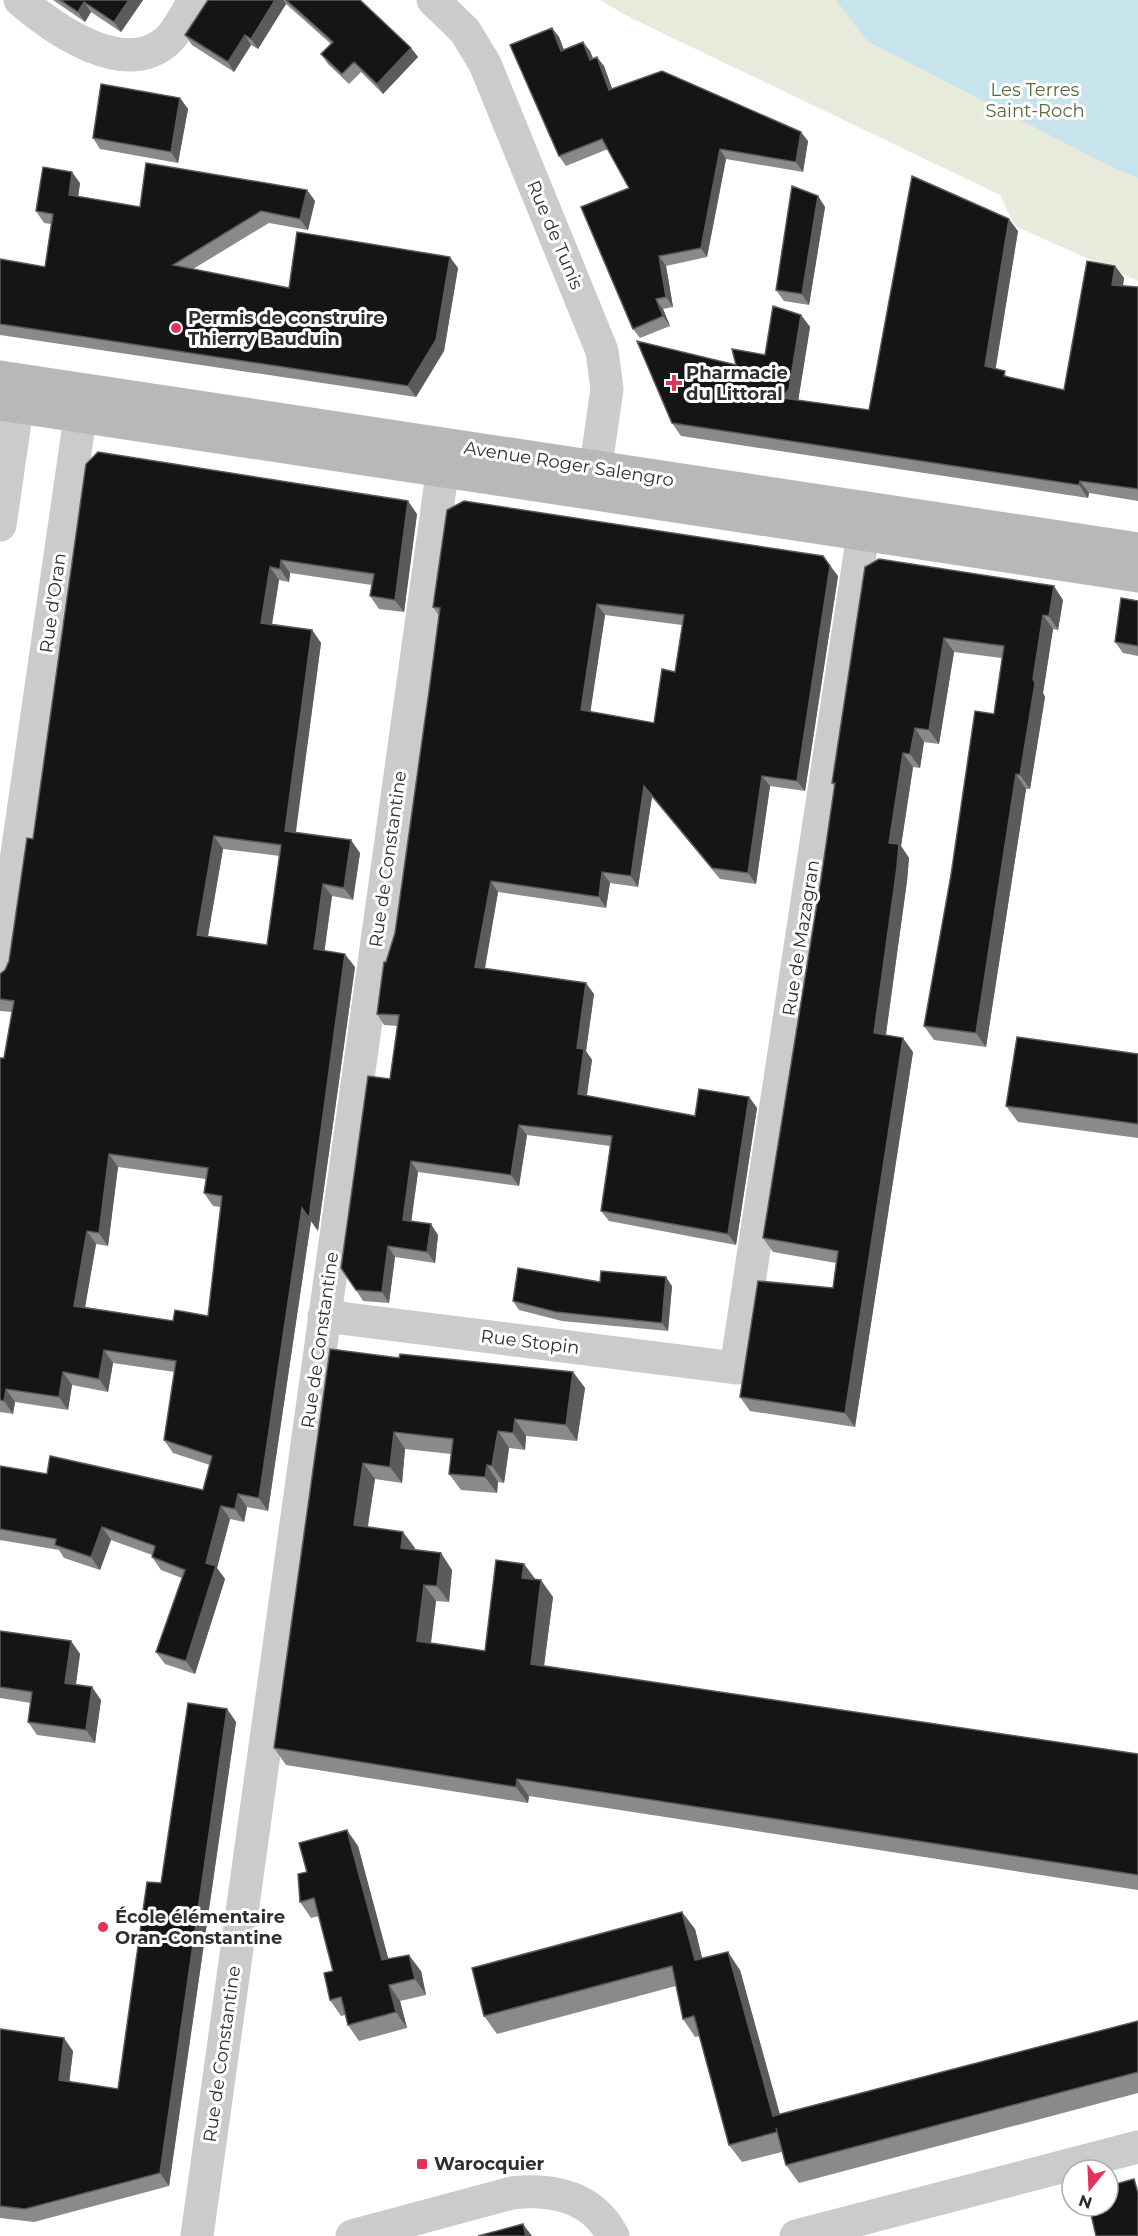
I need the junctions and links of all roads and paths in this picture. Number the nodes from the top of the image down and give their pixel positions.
1 (20, 0) edge
2 (195, 0) edge
3 (440, 2) edge
4 (10, 392) edge
5 (82, 403) junction
6 (444, 458) junction
7 (594, 480) junction
8 (865, 521) junction
9 (0, 525) edge
10 (1138, 549) edge
11 (1138, 576) edge
12 (11, 814) edge
13 (0, 971) edge
14 (324, 1316) junction
15 (736, 1368) joint
16 (1138, 2147) edge
17 (196, 2236) edge
18 (352, 2236) edge
19 (613, 2236) edge
20 (796, 2236) edge

1 - 2 street
3 - 7 street, Rue de Tunis
4 - 5 main road, Avenue Roger Salengro
4 - 9 street
5 - 6 main road, Avenue Roger Salengro
5 - 12 street, Rue d'Oran
6 - 7 main road, Avenue Roger Salengro
6 - 14 street, Rue de Constantine
7 - 8 main road, Avenue Roger Salengro
8 - 10 main road, Avenue Roger Salengro
8 - 11 main road, Avenue Roger Salengro
8 - 15 street, Rue de Mazagran
12 - 13 street, Rue d'Oran
14 - 15 street, Rue Stopin
14 - 17 street, Rue de Constantine
16 - 20 street
18 - 19 street

